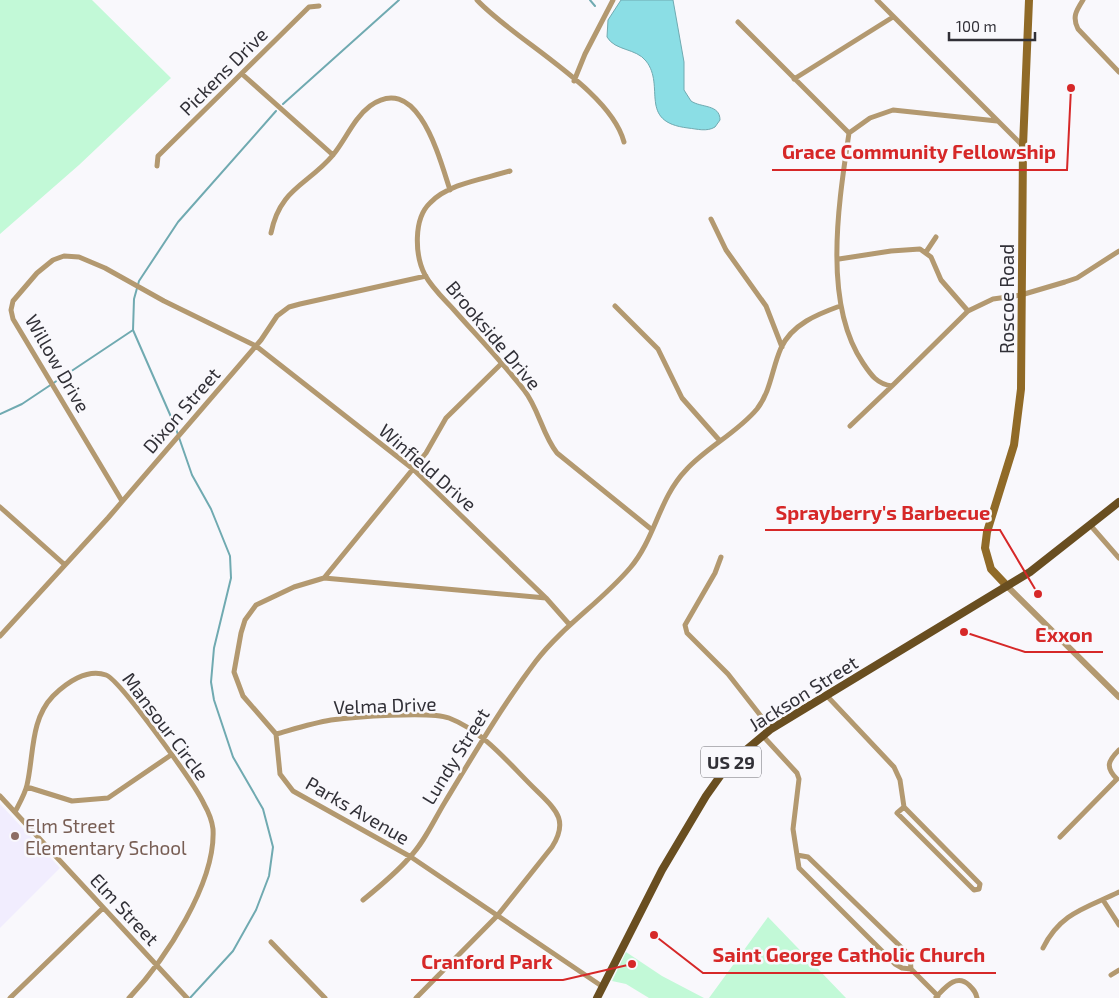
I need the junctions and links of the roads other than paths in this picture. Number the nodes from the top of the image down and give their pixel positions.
1 (477, 0) edge
2 (614, 0) edge
3 (877, 0) edge
4 (1028, 0) edge
5 (1083, 0) edge
6 (318, 6) dead end
7 (893, 17) junction
8 (738, 22) dead end
9 (1119, 72) edge
10 (242, 74) junction
11 (794, 79) junction
12 (574, 81) junction
13 (997, 121) junction
14 (849, 132) junction
15 (624, 142) dead end
16 (1023, 146) junction
17 (333, 155) junction
18 (157, 166) dead end
19 (510, 172) dead end
20 (450, 190) junction
21 (712, 219) dead end
22 (271, 233) dead end
23 (936, 237) dead end
24 (1119, 251) edge
25 (926, 252) junction
26 (839, 259) junction
27 (426, 276) junction
28 (1022, 295) junction
29 (615, 306) dead end
30 (840, 306) junction
31 (968, 311) junction
32 (256, 346) junction
33 (782, 347) junction
34 (501, 364) junction
35 (892, 386) junction
36 (850, 426) dead end
37 (720, 441) junction
38 (413, 469) junction
39 (122, 501) junction
40 (1119, 502) edge
41 (0, 508) edge
42 (1091, 526) junction
43 (651, 529) junction
44 (721, 557) dead end
45 (1119, 558) edge
46 (65, 565) junction
47 (324, 578) junction
48 (1007, 586) junction
49 (546, 598) junction
50 (569, 624) junction
51 (0, 636) edge
52 (827, 696) junction
53 (1119, 697) edge
54 (771, 728) junction
55 (276, 734) junction
56 (762, 736) junction
57 (484, 738) junction
58 (1119, 750) edge
59 (171, 755) junction
60 (27, 787) junction
61 (0, 796) edge
62 (904, 807) junction
63 (14, 812) junction
64 (1060, 837) dead end
65 (797, 855) junction
66 (411, 857) junction
67 (1119, 892) edge
68 (363, 900) dead end
69 (1103, 900) junction
70 (103, 908) junction
71 (497, 916) junction
72 (1119, 925) edge
73 (271, 942) dead end
74 (1043, 948) dead end
75 (156, 965) junction
76 (911, 969) junction
77 (1119, 970) edge
78 (1111, 975) dead end
79 (603, 987) junction
80 (936, 997) edge
81 (10, 998) edge
82 (130, 998) edge
83 (187, 998) edge
84 (325, 998) edge
85 (416, 998) edge
86 (597, 998) edge
87 (977, 998) edge

1 - 12 street
2 - 12 street
3 - 7 street
4 - 16 main road, Roscoe Road
5 - 9 street
6 - 10 street, Pickens Drive
7 - 11 street
7 - 13 street
8 - 11 street
10 - 17 street
10 - 18 street, Pickens Drive
11 - 14 street
12 - 15 street
13 - 14 street
13 - 16 street
14 - 26 street
16 - 28 main road, Roscoe Road
17 - 20 street
17 - 22 street
19 - 20 street, Brookside Drive
20 - 27 street, Brookside Drive
21 - 33 street
23 - 25 street
24 - 28 street
25 - 26 street
25 - 31 street
26 - 30 street
27 - 32 street, Dixon Street
27 - 34 street, Brookside Drive
28 - 31 street
28 - 48 main road, Roscoe Road
29 - 37 street
30 - 33 street
30 - 35 street
31 - 35 street
32 - 38 street, Winfield Drive
32 - 39 street, Dixon Street
32 - 39 street, Willow Drive
33 - 37 street, Lundy Street
34 - 38 street
34 - 43 street, Brookside Drive
35 - 36 street
37 - 43 street, Lundy Street
38 - 47 street
38 - 49 street, Winfield Drive
39 - 46 street, Dixon Street
40 - 42 main road, Jackson Street / US 29
41 - 46 street
42 - 45 street
42 - 48 main road, Jackson Street / US 29
43 - 50 street, Lundy Street
44 - 54 street
46 - 51 street, Dixon Street
47 - 49 street
47 - 55 street
48 - 52 main road, Jackson Street / US 29
48 - 53 street
49 - 50 street, Winfield Drive
50 - 57 street, Lundy Street
52 - 54 main road, Jackson Street / US 29
52 - 62 street
54 - 56 main road, Jackson Street / US 29
55 - 57 street, Velma Drive
55 - 66 street, Parks Avenue
56 - 65 street
56 - 79 main road, Jackson Street / US 29
57 - 66 street, Lundy Street
57 - 71 street, Velma Drive
58 - 64 street
59 - 60 street
59 - 60 street, Mansour Circle
59 - 75 street, Mansour Circle
60 - 63 street, Mansour Circle
61 - 63 street, Elm Street
62 - 62 street
63 - 70 street, Elm Street
65 - 76 street
65 - 76 street
66 - 68 street, Lundy Street
66 - 71 street, Parks Avenue
67 - 69 street
69 - 72 street
69 - 74 street
70 - 75 street, Elm Street
70 - 81 street
71 - 79 street, Parks Avenue
71 - 85 street
73 - 84 street
75 - 82 street, Mansour Circle
75 - 83 street, Elm Street
76 - 80 street
77 - 78 street
79 - 86 main road, Jackson Street / US 29
80 - 87 street

